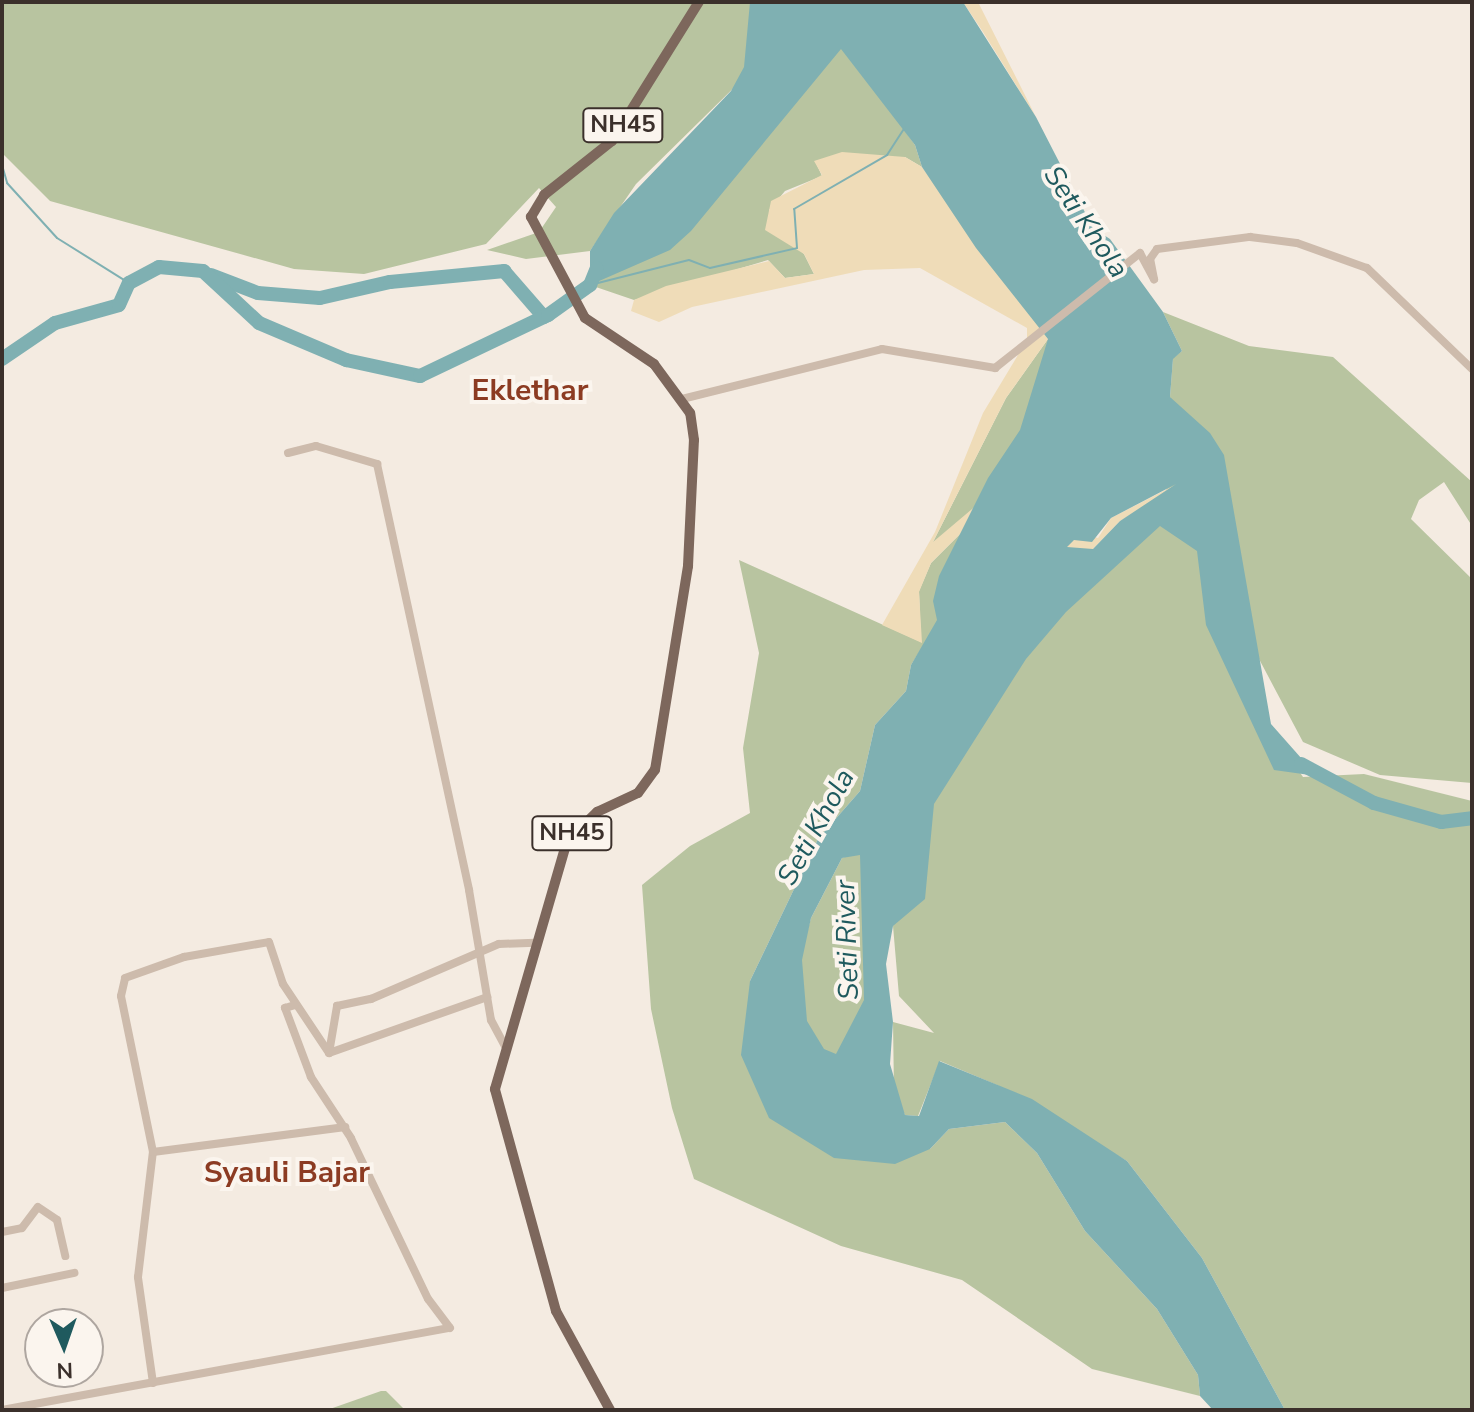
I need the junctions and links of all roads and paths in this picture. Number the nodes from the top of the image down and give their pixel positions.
1 (699, 2) edge
2 (1472, 369) edge
3 (682, 399) junction
4 (288, 453) dead end
5 (535, 943) junction
6 (479, 950) junction
7 (487, 997) junction
8 (295, 1005) junction
9 (505, 1046) junction
10 (329, 1053) junction
11 (345, 1127) junction
12 (153, 1152) junction
13 (2, 1232) edge
14 (65, 1256) dead end
15 (74, 1273) dead end
16 (2, 1288) edge
17 (153, 1383) junction
18 (2, 1410) edge
19 (610, 1410) edge

1 - 3 main road, NH45
2 - 3 street
3 - 5 main road, NH45
4 - 6 street
5 - 6 street
5 - 9 main road, NH45
6 - 7 street
6 - 10 street
7 - 9 street
7 - 10 street
8 - 10 street
8 - 11 street
8 - 12 street
9 - 19 main road, NH45
11 - 12 street
11 - 17 street
12 - 17 street
13 - 14 street
15 - 16 street
17 - 18 street

